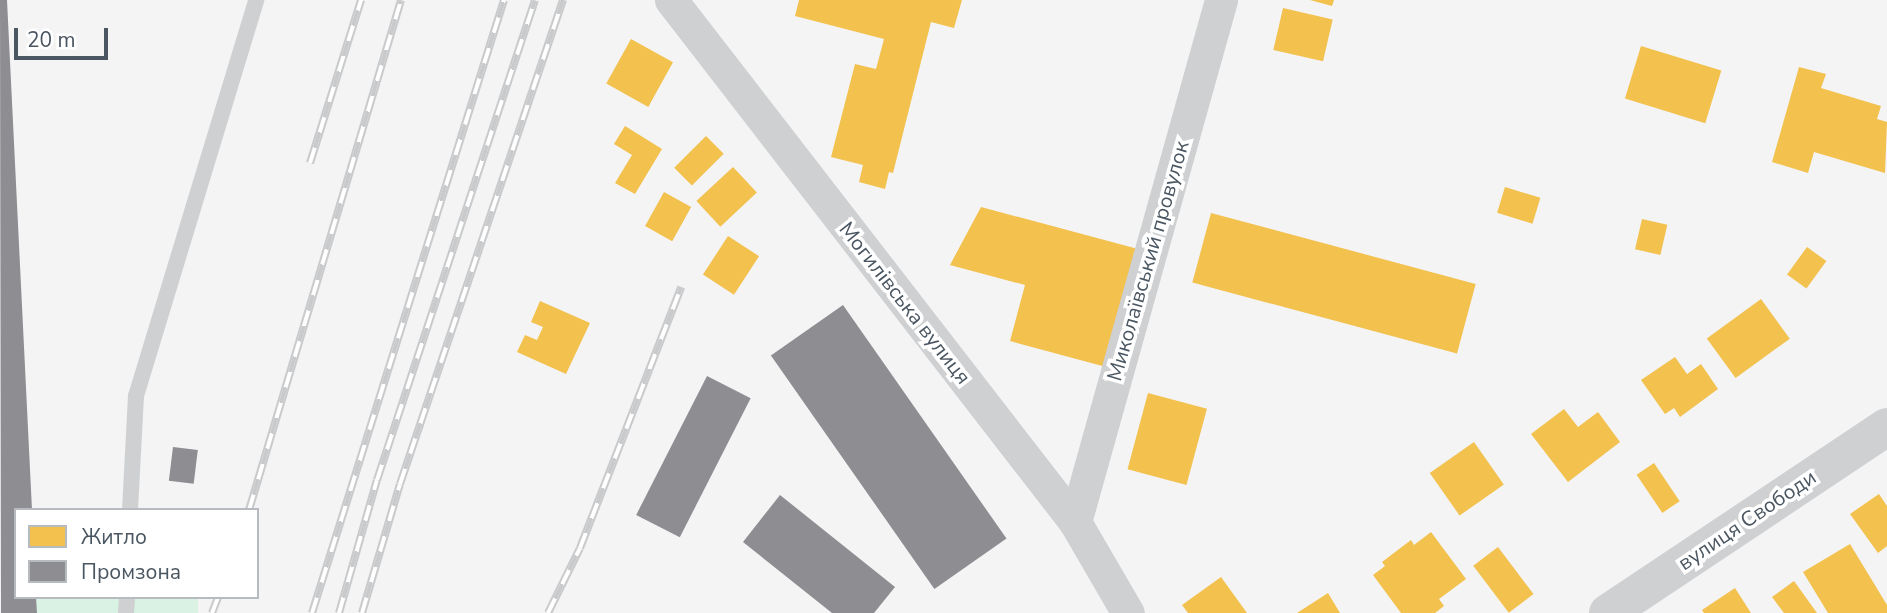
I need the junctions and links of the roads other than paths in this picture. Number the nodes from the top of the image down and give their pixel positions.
1 (256, 0) edge
2 (671, 0) edge
3 (1221, 0) edge
4 (1887, 427) edge
5 (130, 508) edge
6 (1075, 522) junction
7 (1128, 613) edge
8 (1608, 613) edge

1 - 5 lane
2 - 6 street, Могилівська вулиця
3 - 6 street, Миколаївський провулок
4 - 8 street, вулиця Свободи
6 - 7 street, Могилівська вулиця

